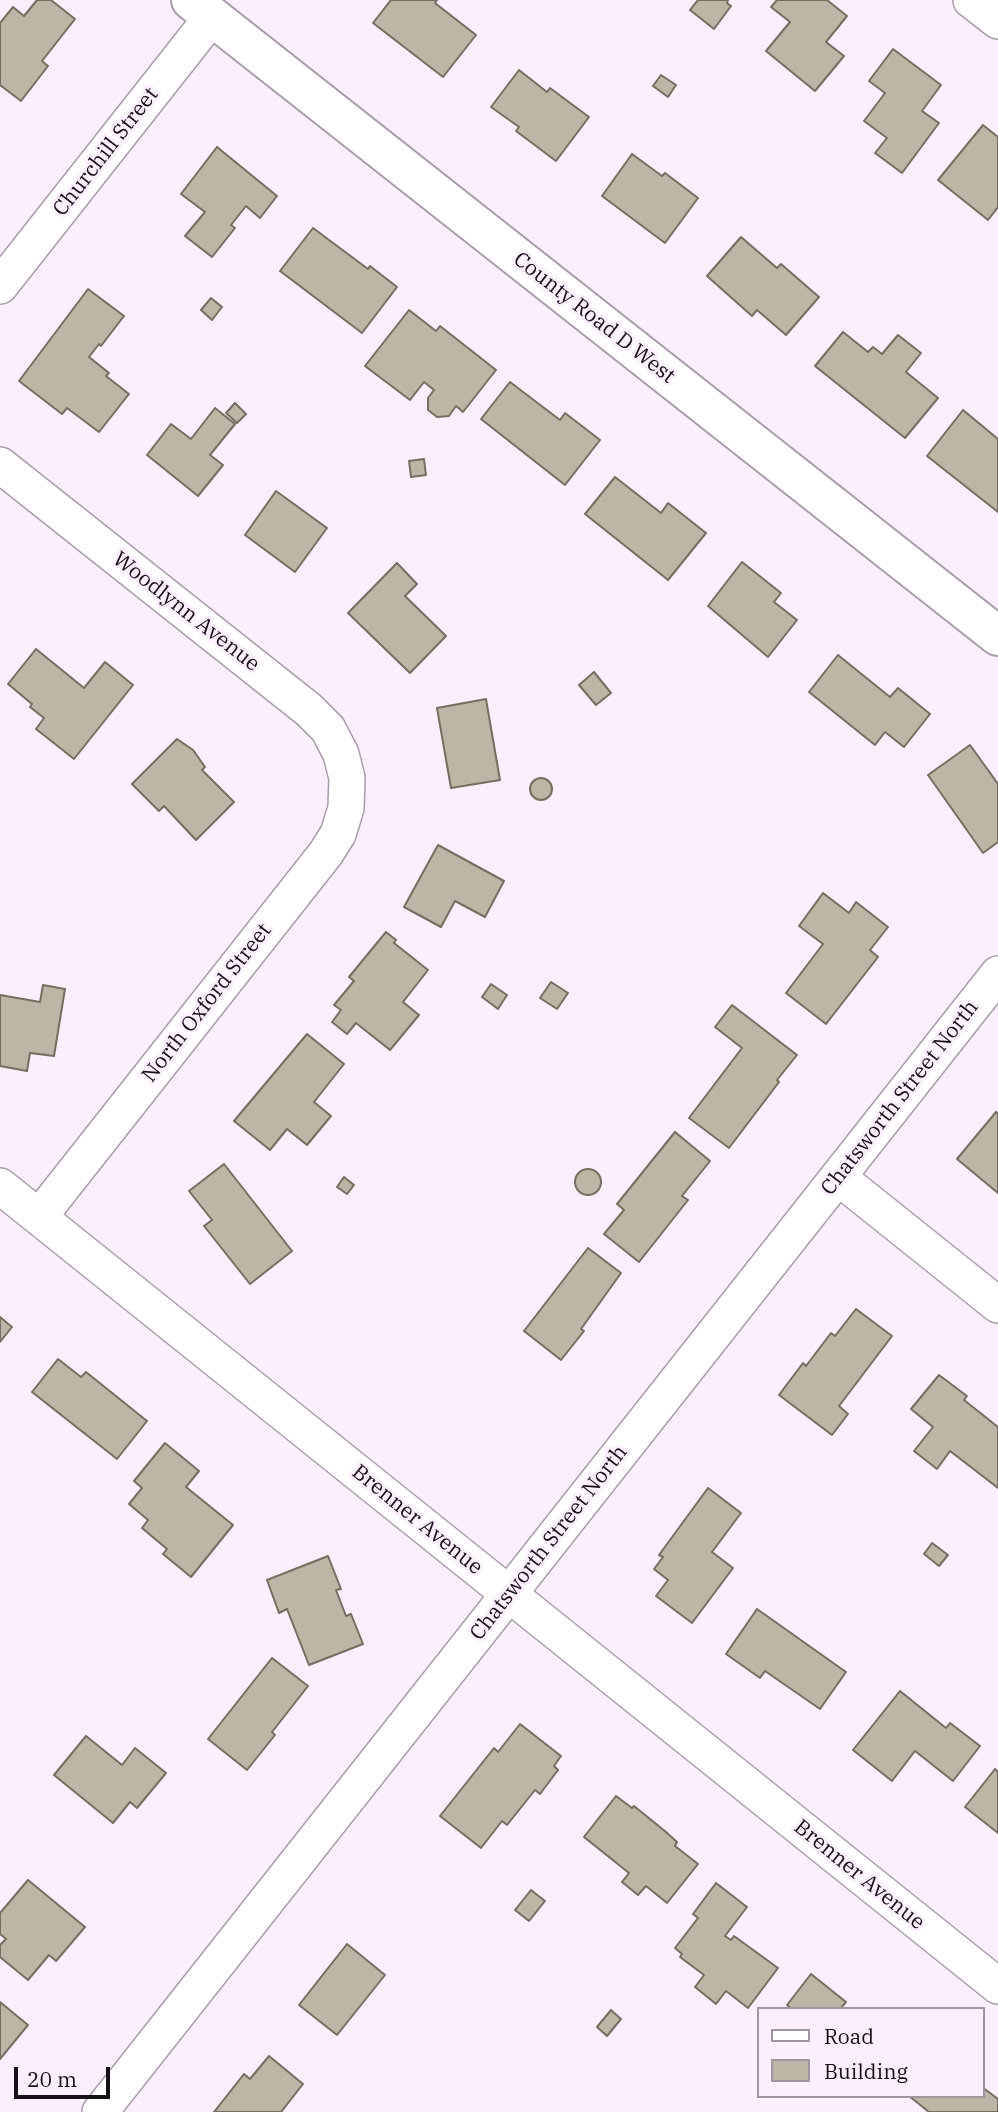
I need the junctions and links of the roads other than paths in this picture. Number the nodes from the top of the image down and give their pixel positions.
1 (971, 0) edge
2 (202, 9) edge
3 (998, 21) edge
4 (0, 286) edge
5 (0, 465) edge
6 (998, 636) edge
7 (347, 778) joint
8 (998, 974) edge
9 (838, 1177) junction
10 (0, 1186) edge
11 (38, 1217) junction
12 (998, 1304) edge
13 (509, 1594) junction
14 (998, 1986) edge
15 (100, 2112) edge

1 - 3 street
2 - 4 street, Churchill Street
2 - 6 street, County Road D West
5 - 7 street, Woodlynn Avenue
7 - 11 street, North Oxford Street
8 - 9 street, Chatsworth Street North
9 - 12 street
9 - 13 street, Chatsworth Street North
10 - 11 street, Brenner Avenue
11 - 13 street, Brenner Avenue
13 - 14 street, Brenner Avenue
13 - 15 street, Chatsworth Street North

